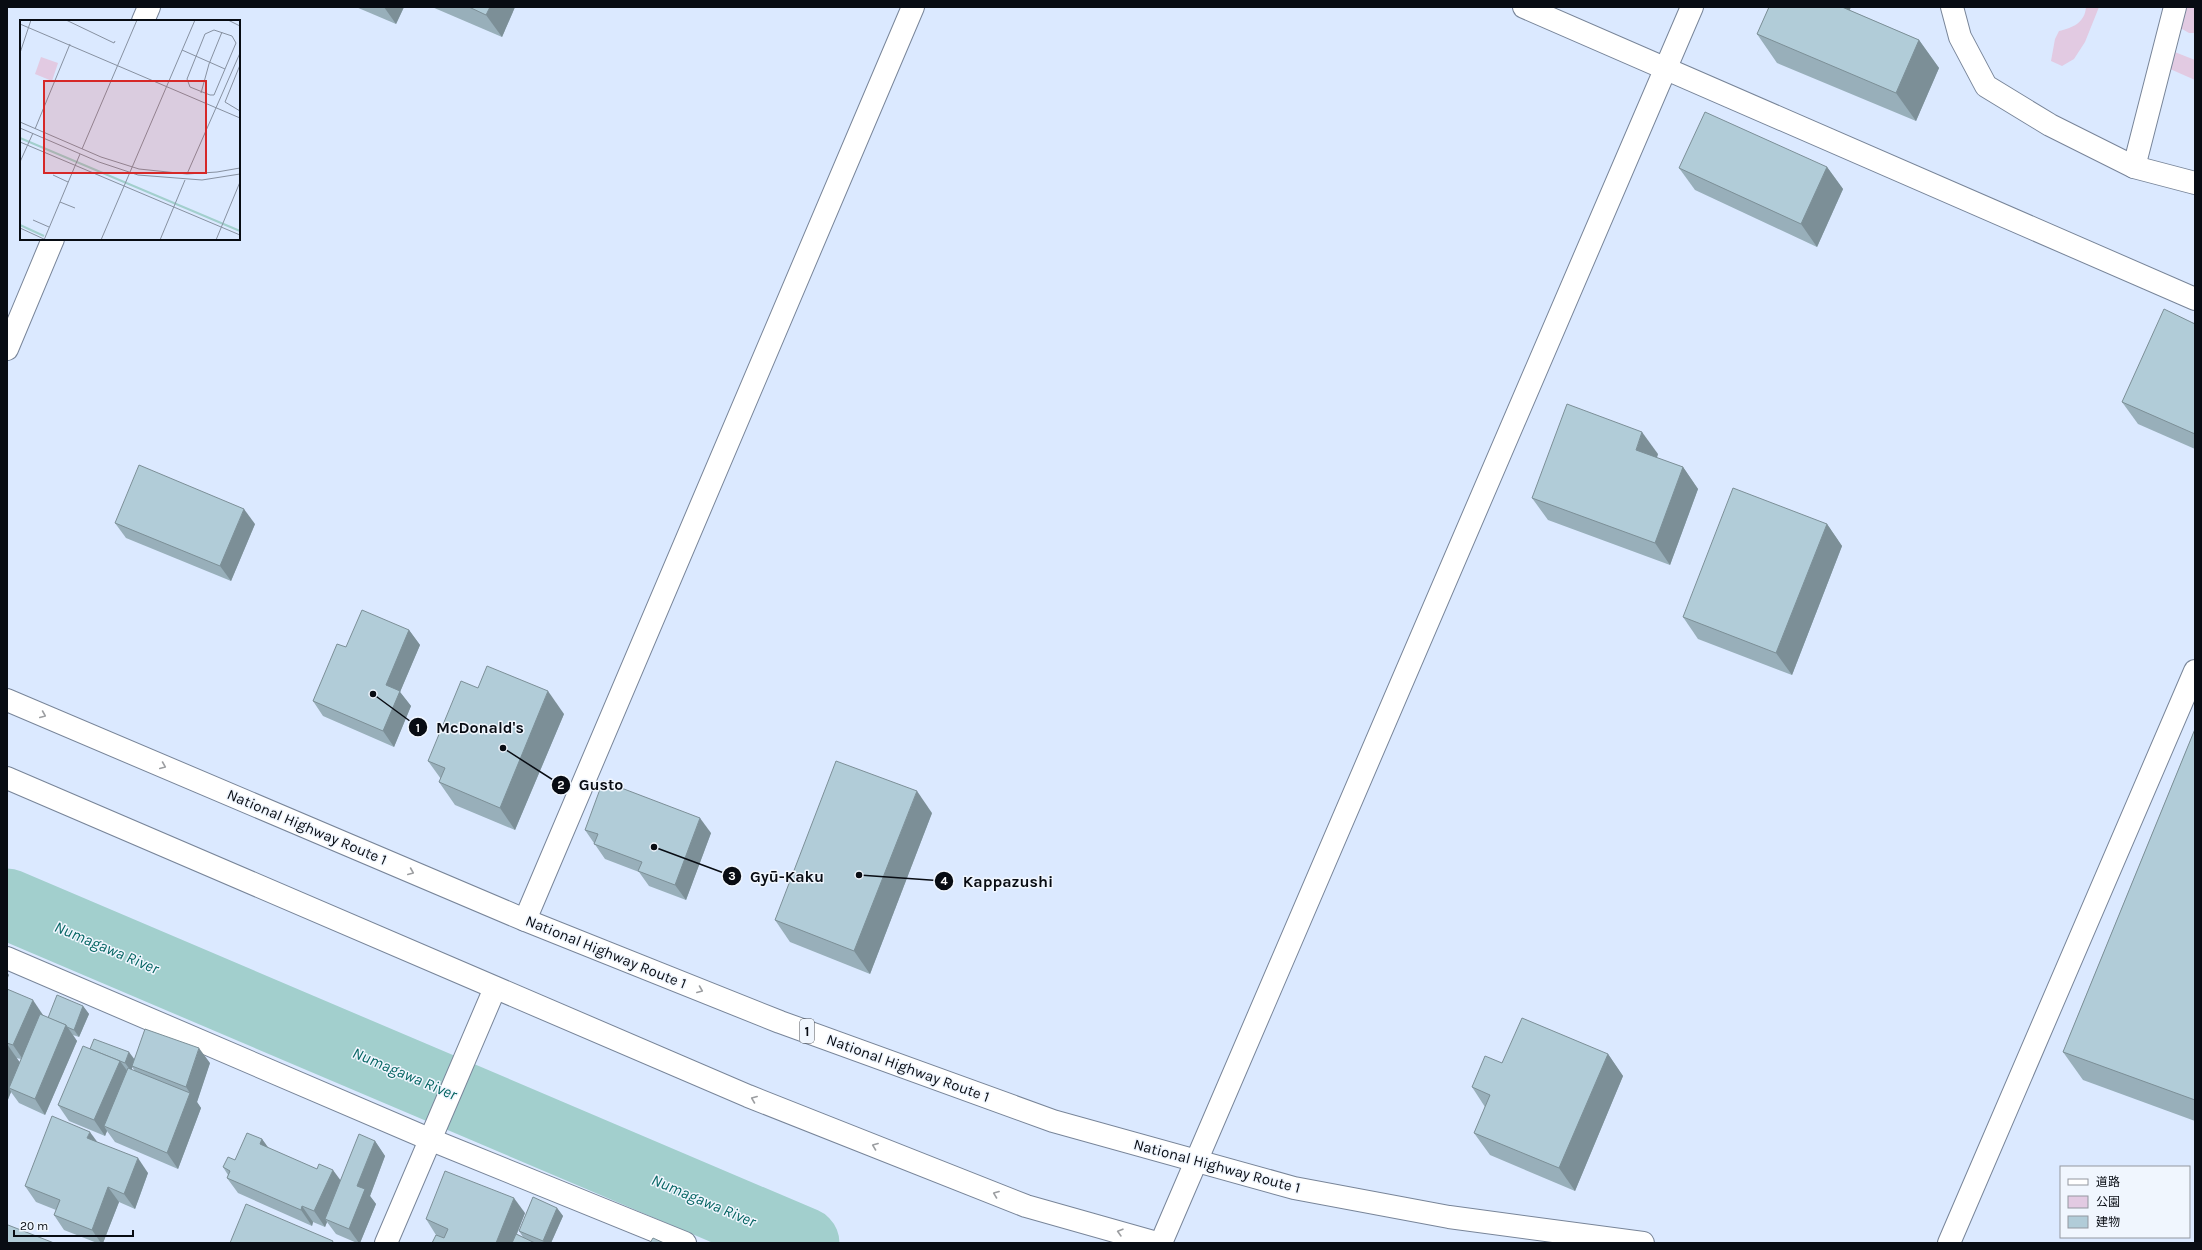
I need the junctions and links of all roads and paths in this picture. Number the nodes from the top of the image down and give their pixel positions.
1 (149, 7) edge
2 (913, 7) edge
3 (1524, 7) edge
4 (1692, 7) edge
5 (1952, 7) edge
6 (2175, 7) edge
7 (143, 20) edge
8 (1666, 67) junction
9 (2134, 167) junction
10 (2195, 183) edge
11 (53, 240) edge
12 (2195, 299) edge
13 (7, 349) edge
14 (2195, 671) edge
15 (7, 700) edge
16 (7, 778) edge
17 (525, 920) junction
18 (7, 958) edge
19 (495, 988) junction
20 (432, 1132) junction
21 (1197, 1161) junction
22 (386, 1243) edge
23 (685, 1243) edge
24 (1158, 1243) edge
25 (1161, 1243) edge
26 (1644, 1243) edge
27 (1949, 1243) edge

1 - 7 main road
2 - 17 main road
3 - 8 main road
4 - 8 main road
5 - 9 main road
6 - 9 main road
8 - 12 main road
8 - 21 main road
9 - 10 main road
11 - 13 main road
14 - 27 main road
15 -> 17 main road, National Highway Route 1 / 1
16 - 19 main road
17 -> 21 main road, National Highway Route 1 / 1
18 - 20 main road
19 - 20 main road
24 -> 19 main road
20 - 22 main road
20 - 23 main road
21 - 25 main road
21 - 26 main road, National Highway Route 1 / 1

